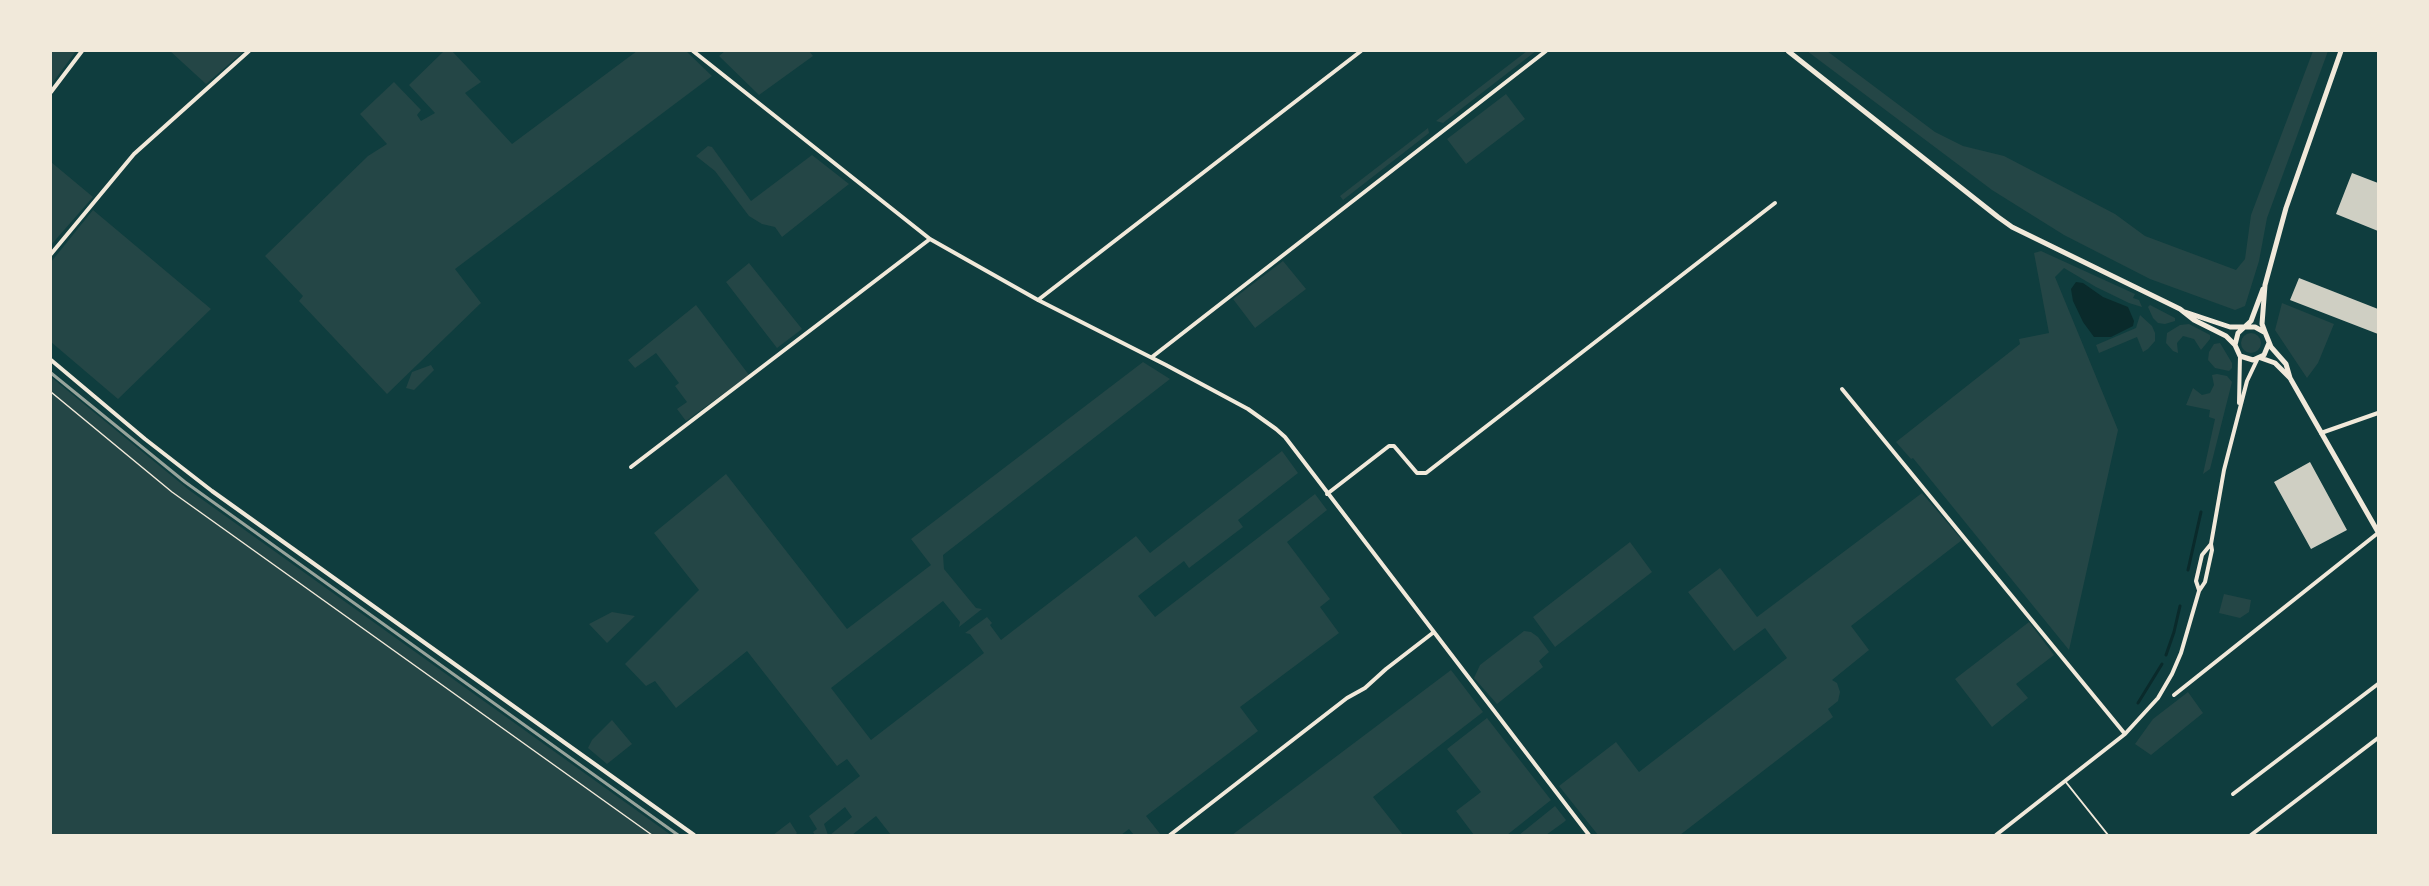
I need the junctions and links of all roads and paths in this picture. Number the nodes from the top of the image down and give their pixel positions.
1 (82, 51) edge
2 (249, 51) edge
3 (693, 51) edge
4 (1361, 51) edge
5 (1546, 51) edge
6 (1788, 51) edge
7 (2341, 51) edge
8 (51, 92) edge
9 (1774, 203) dead end
10 (930, 239) junction
11 (51, 254) edge
12 (2265, 285) junction
13 (1038, 300) junction
14 (2183, 311) junction
15 (2245, 328) junction
16 (2265, 332) junction
17 (2269, 342) junction
18 (2235, 345) junction
19 (2240, 356) junction
20 (1152, 357) junction
21 (2259, 359) junction
22 (51, 360) edge
23 (2290, 378) junction
24 (1842, 389) dead end
25 (51, 392) edge
26 (2238, 410) junction
27 (2378, 413) edge
28 (2321, 433) junction
29 (631, 467) dead end
30 (1327, 494) junction
31 (2378, 532) edge
32 (2211, 544) junction
33 (2199, 591) junction
34 (1434, 632) junction
35 (2378, 684) edge
36 (2174, 695) dead end
37 (2125, 734) junction
38 (2378, 738) edge
39 (2065, 781) junction
40 (2233, 794) dead end
41 (652, 835) edge
42 (694, 835) edge
43 (1170, 835) edge
44 (1589, 835) edge
45 (1996, 835) edge
46 (2108, 835) edge
47 (2252, 835) edge

1 - 8 street
2 - 11 street
3 - 10 street
4 - 13 street
5 - 20 street
6 - 14 street
7 - 12 street
9 - 30 street
10 - 13 street
10 - 29 street
12 - 15 street
12 - 16 street
13 - 20 street
14 - 15 street
14 - 18 street
15 - 16 street
15 - 18 street
16 - 17 street
17 - 21 street
17 - 23 street
18 - 19 street
19 - 21 street
19 - 26 street
20 - 30 street
21 - 23 street
21 - 26 street
22 - 42 street
23 - 28 street
24 - 37 street
25 - 41 path
26 - 32 street
27 - 28 street
28 - 31 street
30 - 34 street
31 - 36 street
32 - 33 street
32 - 33 street
33 - 37 street
34 - 43 street
34 - 44 street
35 - 40 street
37 - 39 street
38 - 47 street
39 - 45 street
39 - 46 lane

